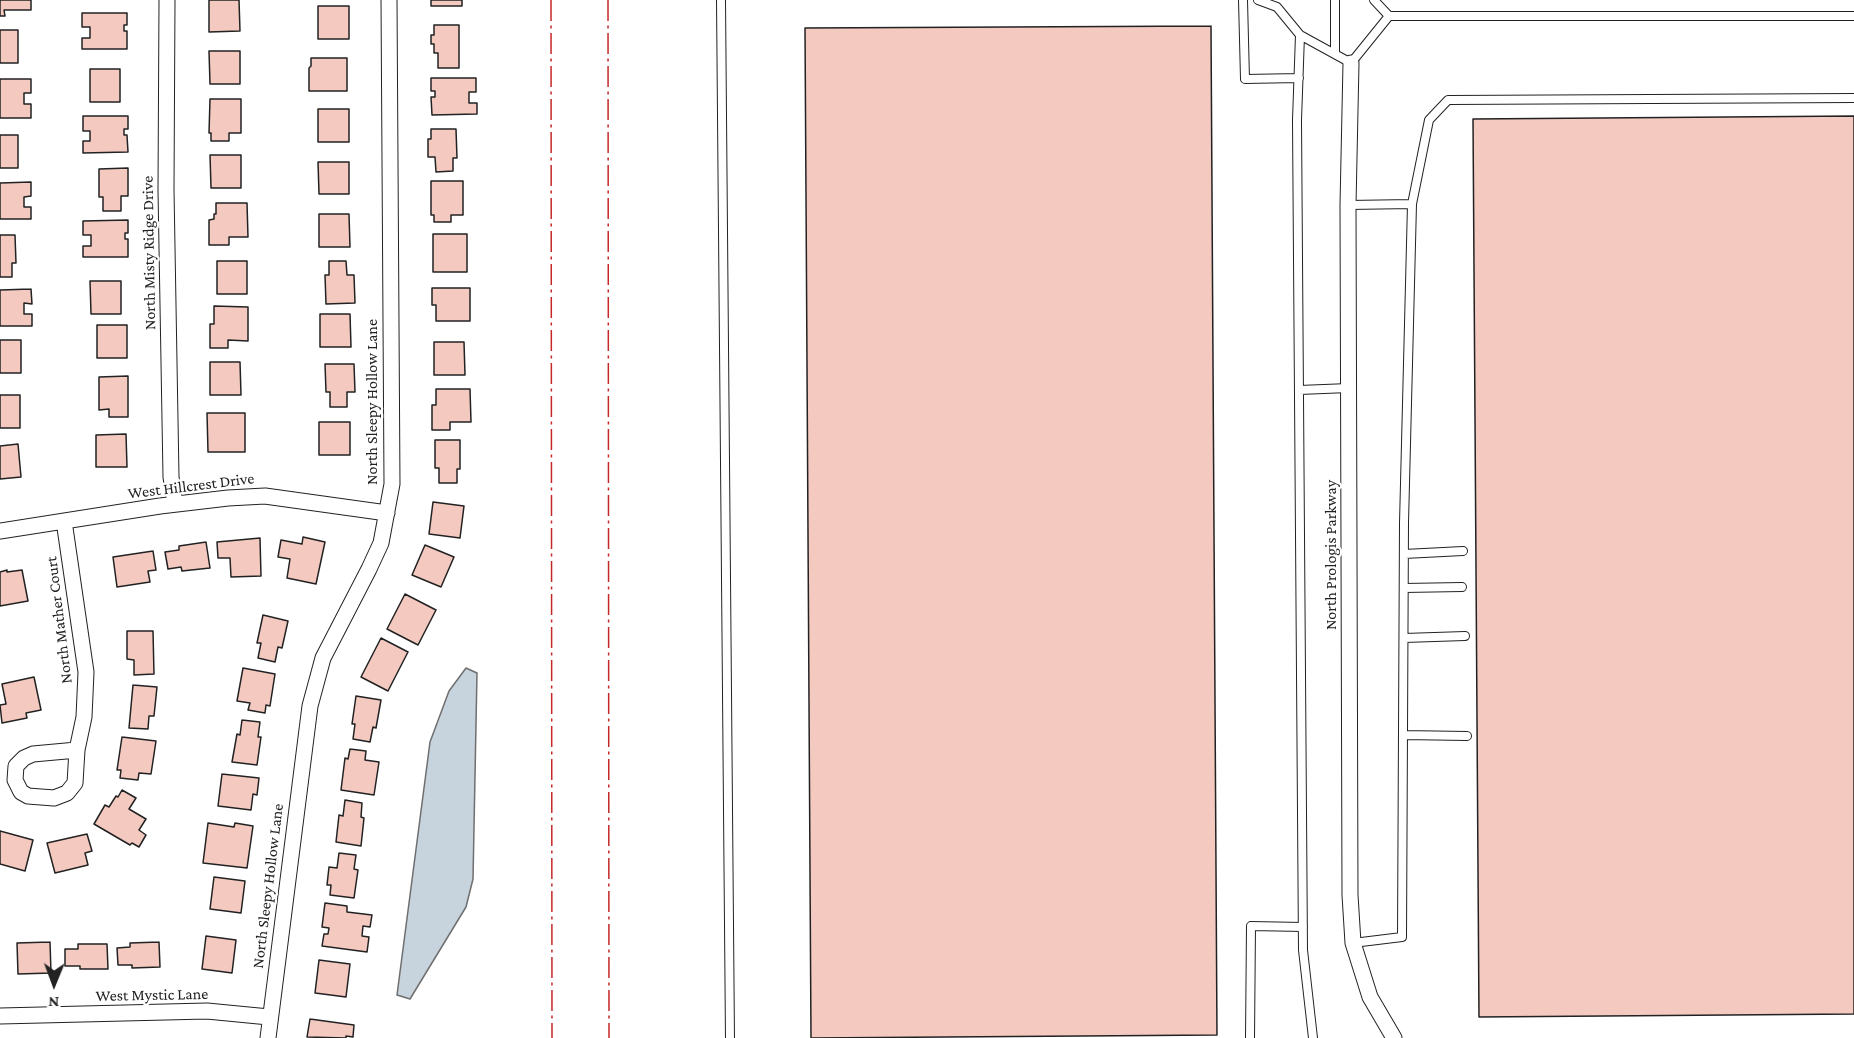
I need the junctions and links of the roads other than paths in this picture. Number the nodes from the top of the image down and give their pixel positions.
1 (166, 0) edge
2 (389, 0) edge
3 (721, 0) edge
4 (1243, 0) edge
5 (1258, 0) edge
6 (1335, 0) edge
7 (1374, 0) edge
8 (1389, 16) junction
9 (1854, 16) edge
10 (1300, 35) junction
11 (1335, 54) junction
12 (1351, 63) junction
13 (1299, 78) junction
14 (1854, 98) edge
15 (1412, 204) junction
16 (1348, 206) junction
17 (1349, 388) junction
18 (1299, 390) junction
19 (175, 504) junction
20 (387, 513) junction
21 (64, 521) junction
22 (0, 531) edge
23 (1463, 551) dead end
24 (1404, 554) junction
25 (1462, 587) dead end
26 (1404, 588) junction
27 (1465, 636) dead end
28 (1404, 638) junction
29 (1403, 735) junction
30 (1467, 736) dead end
31 (77, 750) dead end
32 (1303, 927) junction
33 (1353, 943) junction
34 (0, 1016) edge
35 (269, 1017) junction
36 (268, 1038) edge
37 (730, 1038) edge
38 (1250, 1038) edge
39 (1313, 1038) edge
40 (1394, 1038) edge

1 - 19 street, North Misty Ridge Drive
2 - 20 street, North Sleepy Hollow Lane
3 - 37 lane
4 - 13 lane
5 - 10 lane
6 - 11 lane
7 - 8 lane
8 - 9 lane
8 - 12 lane
10 - 11 lane
10 - 13 lane
11 - 12 lane
12 - 16 street, North Prologis Parkway
13 - 18 lane
14 - 15 lane
15 - 16 lane
15 - 24 lane
16 - 17 street, North Prologis Parkway
17 - 18 lane
17 - 33 street, North Prologis Parkway
18 - 32 lane
19 - 20 street, West Hillcrest Drive
19 - 21 street, West Hillcrest Drive
20 - 35 street, North Sleepy Hollow Lane
21 - 22 street, West Hillcrest Drive
21 - 31 street, North Mather Court
23 - 24 lane
24 - 26 lane
25 - 26 lane
26 - 28 lane
27 - 28 lane
28 - 29 lane
29 - 30 lane
29 - 33 lane
32 - 38 lane
32 - 39 lane
33 - 40 street, North Prologis Parkway
34 - 35 street, West Mystic Lane
35 - 36 street, North Sleepy Hollow Lane

